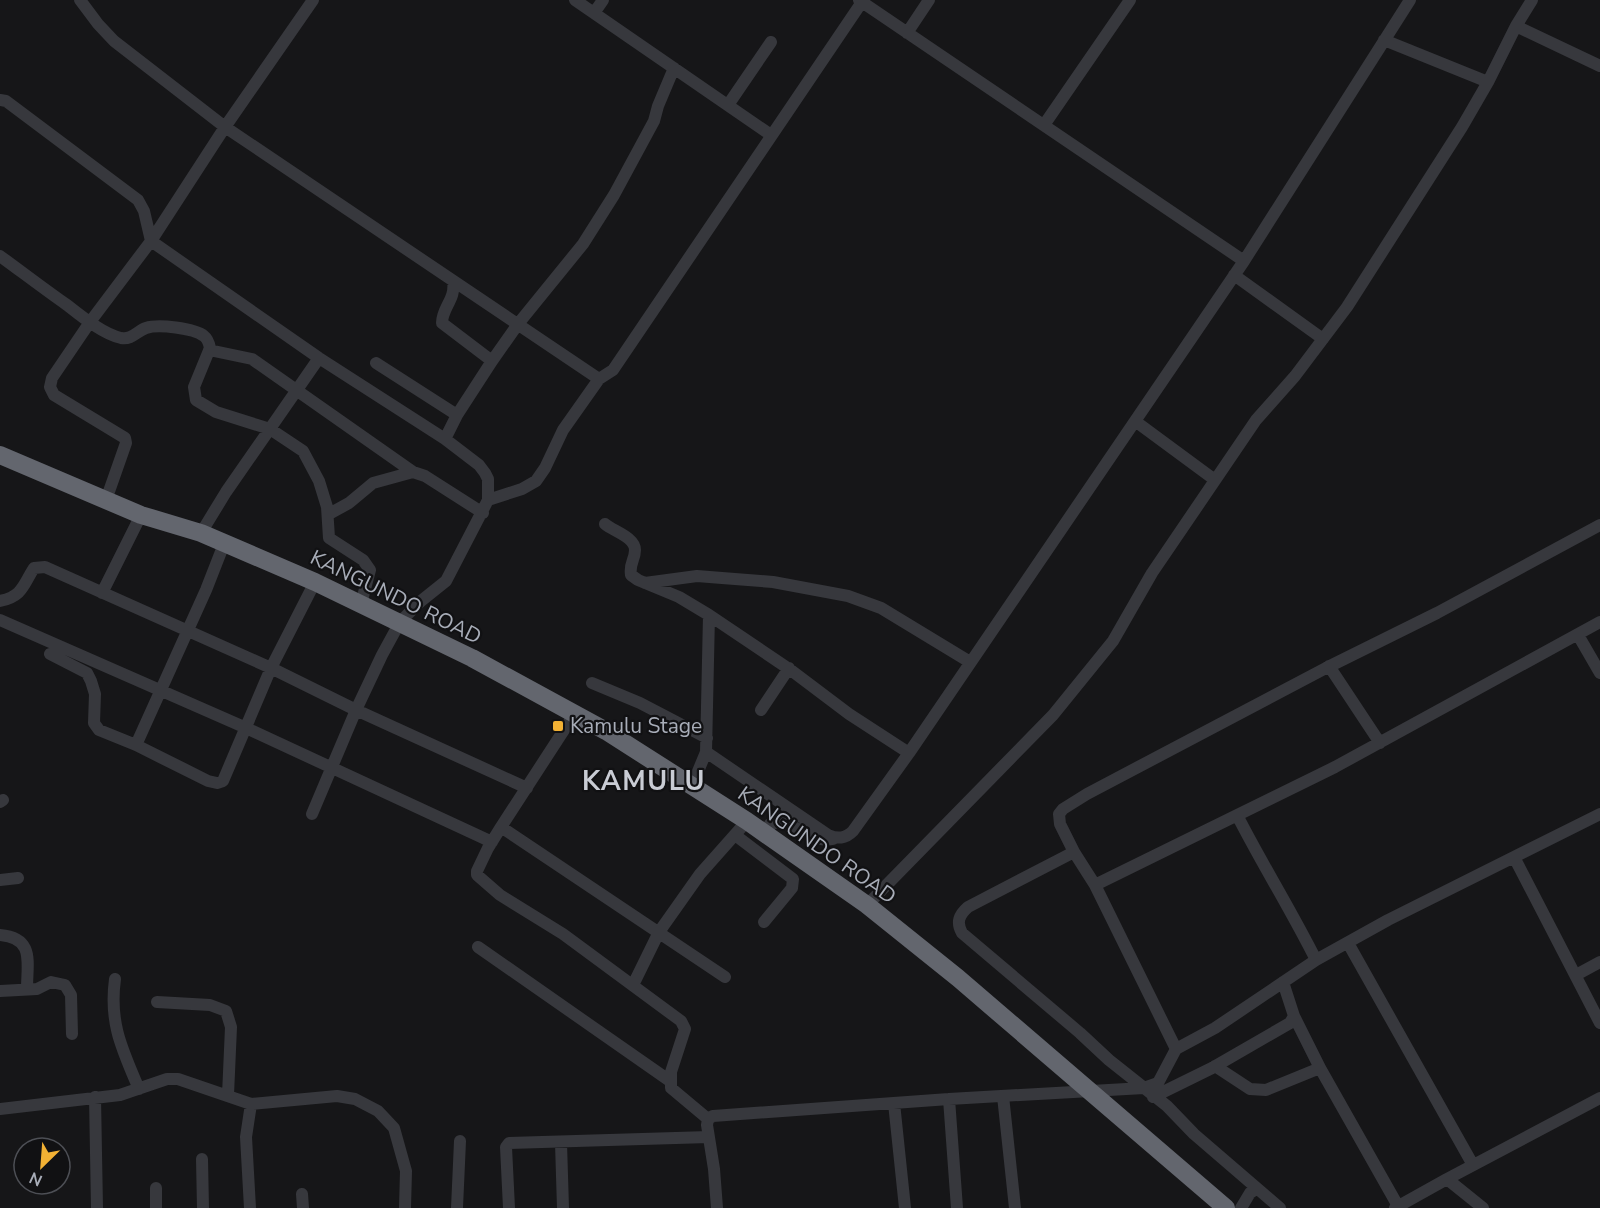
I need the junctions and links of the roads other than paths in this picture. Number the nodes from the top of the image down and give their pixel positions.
1 (313, 0) edge
2 (575, 0) edge
3 (603, 0) edge
4 (929, 0) edge
5 (1130, 0) edge
6 (1410, 0) edge
7 (1532, 0) edge
8 (861, 1) edge
9 (87, 3) edge
10 (594, 13) junction
11 (1516, 26) junction
12 (907, 33) junction
13 (1384, 40) junction
14 (771, 42) dead end
15 (1600, 65) edge
16 (674, 68) junction
17 (1488, 82) junction
18 (0, 100) edge
19 (728, 105) junction
20 (1044, 125) junction
21 (225, 127) junction
22 (771, 135) junction
23 (151, 241) junction
24 (0, 256) edge
25 (1244, 261) junction
26 (1234, 275) junction
27 (453, 281) junction
28 (90, 322) junction
29 (518, 324) junction
30 (1323, 339) junction
31 (209, 350) junction
32 (319, 358) junction
33 (492, 361) junction
34 (376, 363) dead end
35 (599, 379) junction
36 (297, 390) junction
37 (458, 415) junction
38 (1134, 421) junction
39 (270, 429) junction
40 (445, 439) junction
41 (0, 455) edge
42 (413, 472) junction
43 (1215, 480) junction
44 (106, 500) junction
45 (488, 500) junction
46 (329, 513) junction
47 (483, 513) junction
48 (141, 515) junction
49 (605, 524) dead end
50 (1600, 525) edge
51 (201, 533) junction
52 (224, 544) junction
53 (315, 582) junction
54 (645, 583) junction
55 (102, 593) junction
56 (0, 602) edge
57 (361, 604) junction
58 (709, 615) junction
59 (0, 620) edge
60 (400, 622) junction
61 (1600, 622) edge
62 (187, 632) junction
63 (1578, 635) junction
64 (50, 654) dead end
65 (88, 659) junction
66 (969, 662) junction
67 (1329, 666) junction
68 (271, 668) junction
69 (789, 668) junction
70 (87, 673) junction
71 (1600, 673) edge
72 (592, 683) dead end
73 (160, 690) junction
74 (356, 710) junction
75 (761, 710) dead end
76 (574, 713) junction
77 (244, 727) junction
78 (707, 738) junction
79 (1380, 743) junction
80 (136, 746) junction
81 (706, 752) junction
82 (909, 753) junction
83 (331, 767) junction
84 (692, 786) junction
85 (527, 788) junction
86 (312, 814) dead end
87 (1600, 814) edge
88 (1237, 815) junction
89 (501, 827) junction
90 (741, 828) junction
91 (768, 836) junction
92 (837, 838) junction
93 (492, 842) junction
94 (1074, 852) junction
95 (1514, 857) junction
96 (18, 878) dead end
97 (0, 880) edge
98 (1095, 885) junction
99 (867, 905) junction
100 (764, 922) dead end
101 (659, 932) junction
102 (0, 935) edge
103 (1348, 943) junction
104 (478, 947) dead end
105 (1316, 960) junction
106 (1600, 962) edge
107 (1576, 975) junction
108 (724, 976) dead end
109 (115, 979) dead end
110 (1283, 982) junction
111 (633, 985) junction
112 (27, 989) junction
113 (0, 991) edge
114 (157, 1002) dead end
115 (1294, 1016) junction
116 (1600, 1023) edge
117 (72, 1034) dead end
118 (1176, 1049) junction
119 (1215, 1066) junction
120 (1320, 1068) junction
121 (670, 1081) junction
122 (139, 1089) junction
123 (1090, 1091) junction
124 (1149, 1093) junction
125 (228, 1095) junction
126 (1003, 1096) junction
127 (95, 1097) junction
128 (949, 1099) junction
129 (1599, 1101) edge
130 (894, 1103) junction
131 (251, 1104) junction
132 (0, 1109) edge
133 (708, 1119) junction
134 (709, 1137) junction
135 (460, 1140) dead end
136 (561, 1143) junction
137 (202, 1160) dead end
138 (1473, 1165) junction
139 (1447, 1179) junction
140 (156, 1188) dead end
141 (1256, 1189) junction
142 (302, 1194) dead end
143 (1396, 1207) edge
144 (97, 1208) edge
145 (156, 1208) edge
146 (203, 1208) edge
147 (250, 1208) edge
148 (303, 1208) edge
149 (405, 1208) edge
150 (457, 1208) edge
151 (509, 1208) edge
152 (563, 1208) edge
153 (717, 1208) edge
154 (905, 1208) edge
155 (957, 1208) edge
156 (1015, 1208) edge
157 (1226, 1208) edge
158 (1241, 1208) edge
159 (1280, 1208) edge
160 (1483, 1208) edge

1 - 21 street
2 - 10 street
3 - 10 street
4 - 12 street
5 - 20 street
6 - 13 street
7 - 11 street
8 - 12 street
8 - 22 street
9 - 21 street
10 - 16 street
11 - 15 street
11 - 17 street
12 - 20 street
13 - 17 street
13 - 25 street
14 - 19 street
16 - 19 street
16 - 29 street
17 - 30 street
18 - 23 street
19 - 22 street
20 - 25 street
21 - 23 street
21 - 27 street
22 - 35 street
23 - 28 street
23 - 32 street
24 - 28 street
25 - 26 street
26 - 30 street
26 - 38 street
27 - 29 street
27 - 33 street
28 - 31 street
28 - 44 street
29 - 33 street
29 - 35 street
30 - 43 street
31 - 36 street
31 - 39 street
32 - 36 street
32 - 40 street
33 - 37 street
34 - 37 street
35 - 45 street
36 - 39 street
36 - 42 street
37 - 40 street
38 - 43 street
38 - 66 street
39 - 46 street
39 - 51 street
40 - 45 street
41 - 44 highway, KANGUNDO ROAD
42 - 46 street
42 - 47 street
43 - 99 street
44 - 48 highway, KANGUNDO ROAD
45 - 47 street
46 - 57 street
47 - 60 street
48 - 51 highway, KANGUNDO ROAD
48 - 55 street
49 - 54 street
50 - 67 street
51 - 52 highway, KANGUNDO ROAD
52 - 53 highway, KANGUNDO ROAD
52 - 62 street
53 - 57 highway, KANGUNDO ROAD
53 - 68 street
54 - 58 street
54 - 66 street
55 - 56 street
55 - 62 street
57 - 60 highway, KANGUNDO ROAD
58 - 69 street
58 - 78 street
59 - 65 street
60 - 74 street
60 - 76 highway, KANGUNDO ROAD
61 - 63 street
62 - 68 street
62 - 73 street
63 - 71 street
63 - 79 street
64 - 70 street
65 - 70 street
65 - 73 street
66 - 82 street
67 - 79 street
67 - 94 street
68 - 74 street
68 - 77 street
69 - 75 street
69 - 82 street
70 - 80 street
72 - 78 street
73 - 77 street
73 - 80 street
74 - 83 street
74 - 85 street
76 - 84 highway, KANGUNDO ROAD
76 - 85 street
77 - 80 street
77 - 83 street
78 - 81 street
79 - 88 street
81 - 84 street
81 - 92 street
82 - 92 street
83 - 86 street
83 - 93 street
84 - 90 highway, KANGUNDO ROAD
85 - 89 street
87 - 95 street
88 - 98 street
88 - 105 street
89 - 93 street
89 - 101 street
90 - 91 highway, KANGUNDO ROAD
90 - 100 street
90 - 101 street
91 - 92 street
91 - 99 highway, KANGUNDO ROAD
93 - 111 street
94 - 98 street
94 - 124 street
95 - 103 street
95 - 107 street
96 - 97 street
98 - 118 street
99 - 123 highway, KANGUNDO ROAD
101 - 108 street
101 - 111 street
102 - 112 street
103 - 105 street
103 - 138 street
104 - 121 street
105 - 110 street
106 - 107 street
107 - 116 street
109 - 122 street
110 - 115 street
110 - 118 street
111 - 121 street
112 - 113 street
112 - 117 street
114 - 125 street
115 - 119 street
115 - 120 street
118 - 124 street
119 - 120 street
119 - 124 street
120 - 143 street
121 - 133 street
122 - 125 street
122 - 127 street
123 - 124 street
123 - 126 street
123 - 157 highway, KANGUNDO ROAD
124 - 141 street
125 - 131 street
126 - 128 street
126 - 156 street
127 - 132 street
127 - 144 street
128 - 130 street
128 - 155 street
129 - 138 street
130 - 133 street
130 - 154 street
131 - 147 street
131 - 149 street
133 - 134 street
134 - 136 street
134 - 153 street
135 - 150 street
136 - 151 street
136 - 152 street
137 - 146 street
138 - 139 street
139 - 143 street
139 - 160 street
140 - 145 street
141 - 158 street
141 - 159 street
142 - 148 street

